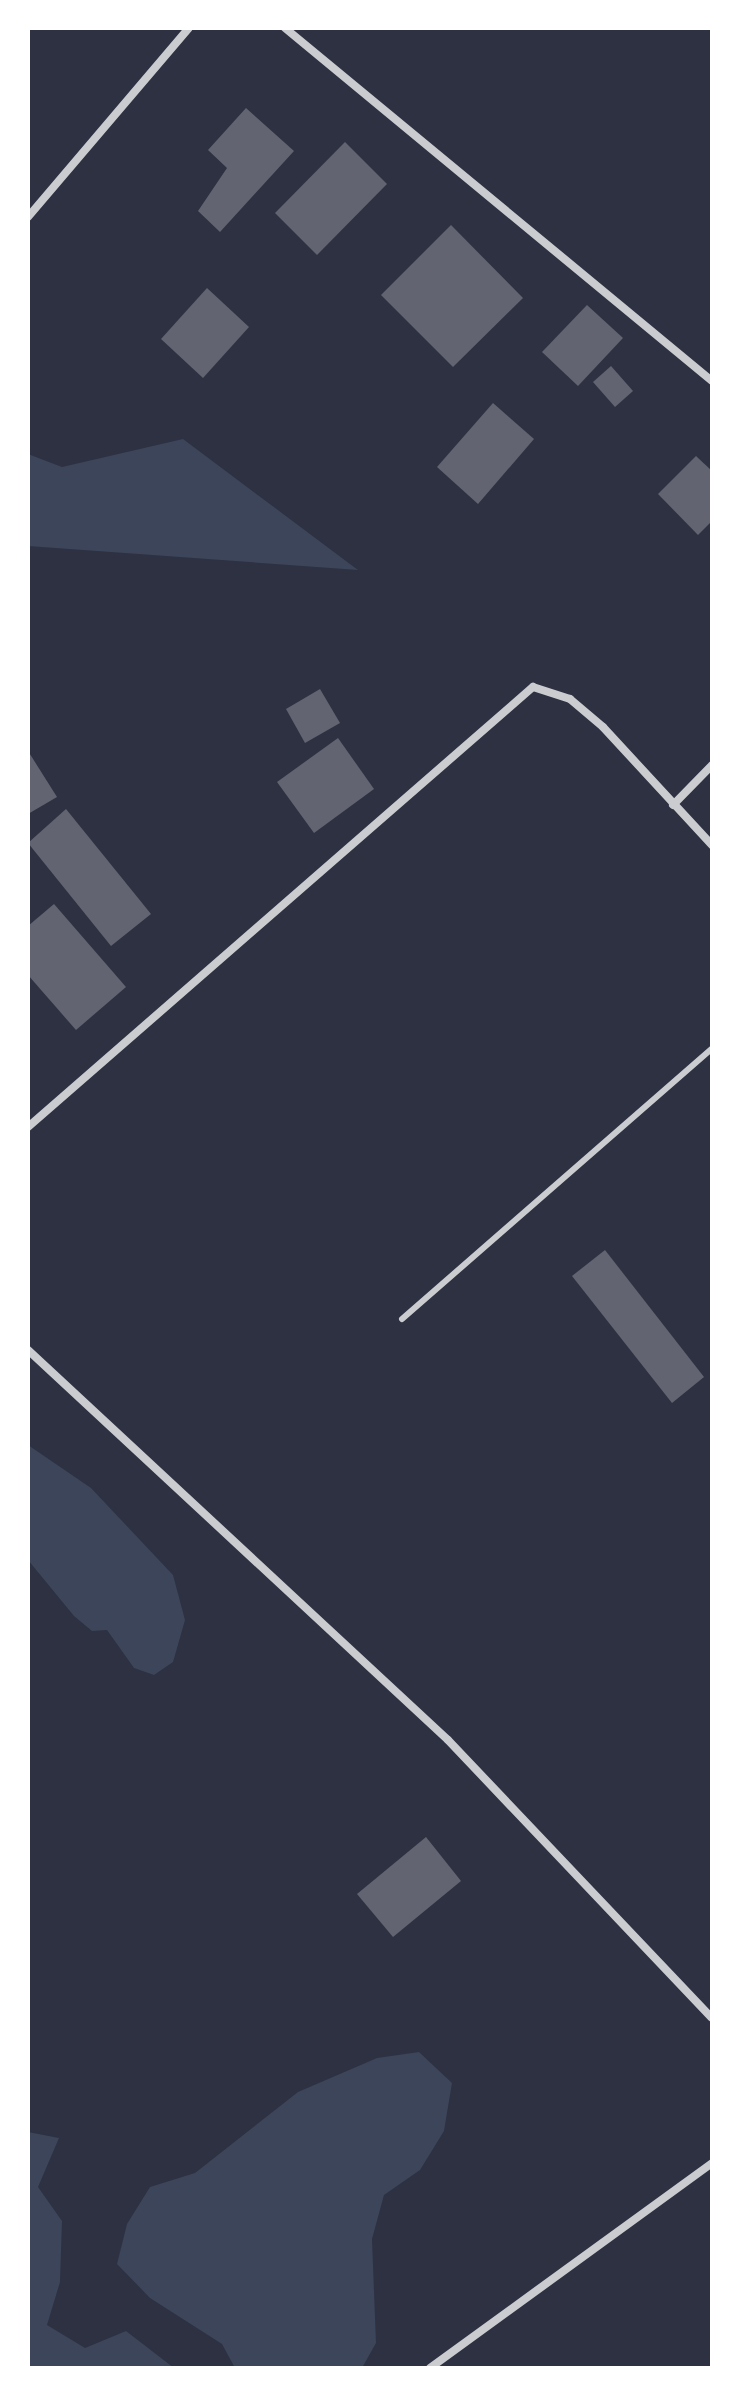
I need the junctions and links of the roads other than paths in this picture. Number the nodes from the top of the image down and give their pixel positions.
1 (189, 28) edge
2 (285, 28) edge
3 (28, 217) edge
4 (712, 381) edge
5 (712, 765) edge
6 (673, 805) junction
7 (712, 845) edge
8 (712, 1049) edge
9 (28, 1127) edge
10 (402, 1319) dead end
11 (28, 1350) edge
12 (712, 2018) edge
13 (712, 2163) edge
14 (430, 2368) edge

1 - 3 street
2 - 4 street
5 - 6 street
6 - 7 street
6 - 9 street
8 - 10 lane
11 - 12 street
13 - 14 street

